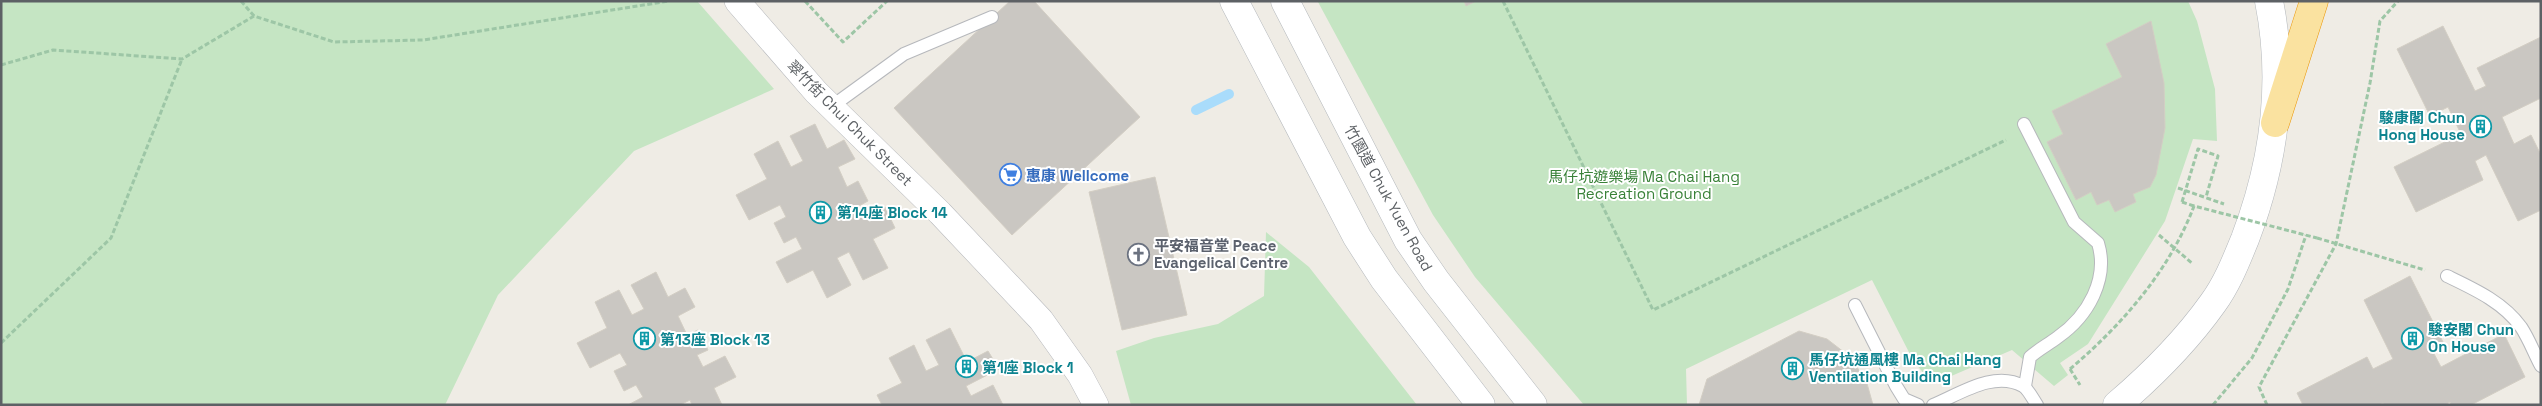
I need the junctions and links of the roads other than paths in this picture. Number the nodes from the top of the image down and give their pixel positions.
1 (737, 1) edge
2 (1234, 1) edge
3 (1285, 1) edge
4 (2269, 1) edge
5 (2314, 1) edge
6 (992, 17) dead end
7 (831, 107) junction
8 (2275, 123) junction
9 (2026, 127) road end
10 (2447, 276) road end
11 (1856, 305) dead end
12 (2541, 366) edge
13 (2024, 386) junction
14 (1903, 402) edge
15 (1096, 405) edge
16 (1481, 405) edge
17 (1533, 405) edge
18 (1918, 405) edge
19 (1933, 405) edge
20 (2036, 405) edge
21 (2117, 405) edge

1 - 7 street, 翠竹街 Chui Chuk Street
2 - 16 main road
3 - 17 main road, 竹園道 Chuk Yuen Road
4 - 8 main road
5 - 8 highway
6 - 7 lane
7 - 15 street, 翠竹街 Chui Chuk Street
8 - 21 main road
9 - 13 lane
10 - 12 lane
11 - 14 lane
13 - 19 lane
13 - 20 lane
14 - 18 lane

